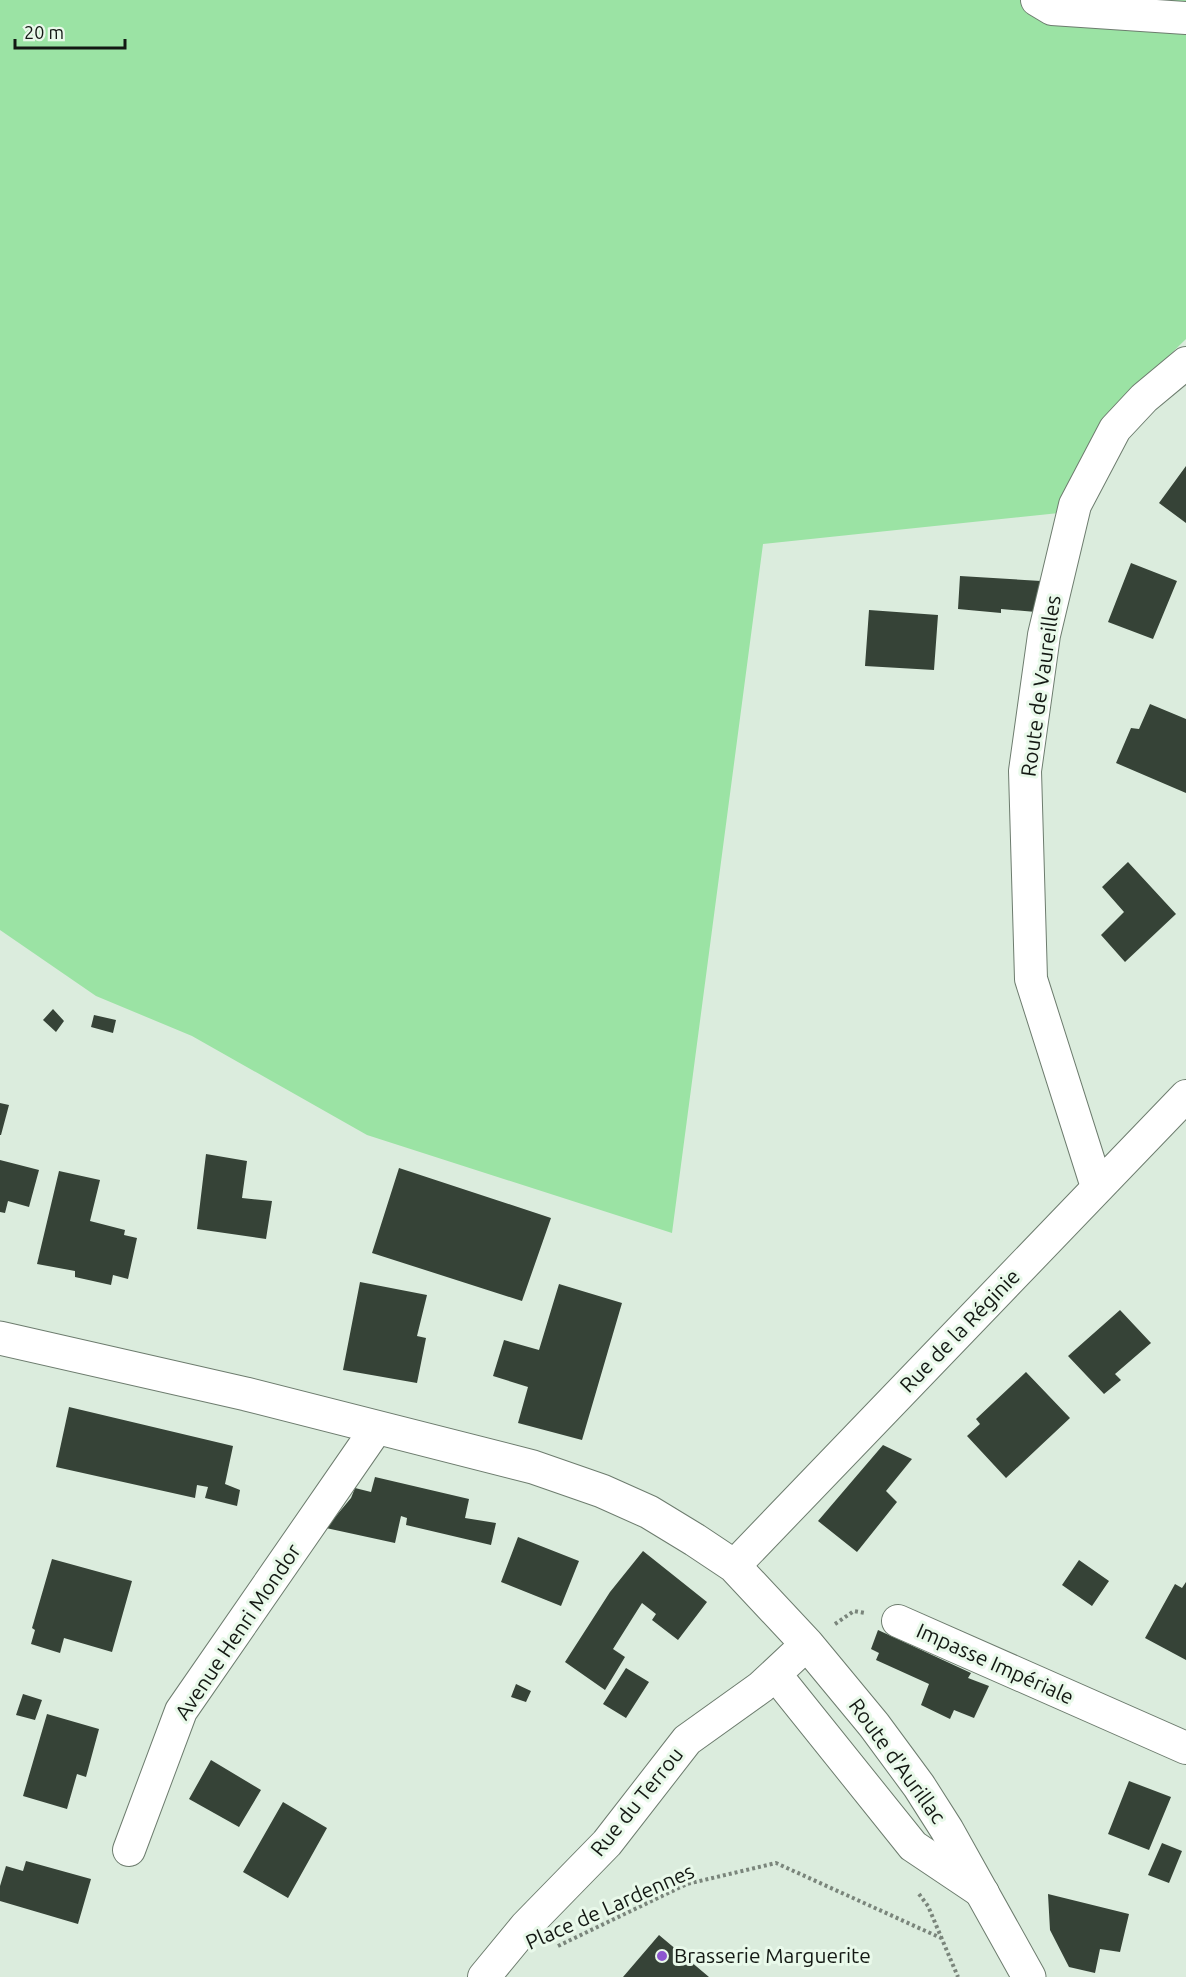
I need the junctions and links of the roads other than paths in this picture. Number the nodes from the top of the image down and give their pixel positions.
1 (1037, 0) edge
2 (1186, 18) edge
3 (1186, 363) edge
4 (1186, 1096) edge
5 (1097, 1187) junction
6 (0, 1338) edge
7 (376, 1429) junction
8 (734, 1566) junction
9 (898, 1621) road end
10 (807, 1644) junction
11 (775, 1674) junction
12 (1186, 1747) edge
13 (129, 1850) dead end
14 (983, 1893) junction
15 (484, 1977) edge
16 (1029, 1977) edge

1 - 2 street
3 - 5 street, Route de Vaureilles
4 - 5 street, Rue de la Réginie
5 - 8 street, Rue de la Réginie
6 - 7 main road
7 - 8 main road
7 - 13 street, Avenue Henri Mondor
8 - 10 main road, Route d'Aurillac
9 - 12 street, Impasse Impériale
10 - 11 street, Rue du Terrou
10 - 14 main road, Route d'Aurillac
11 - 14 street
11 - 15 street, Rue du Terrou
14 - 16 main road, Route d'Aurillac

